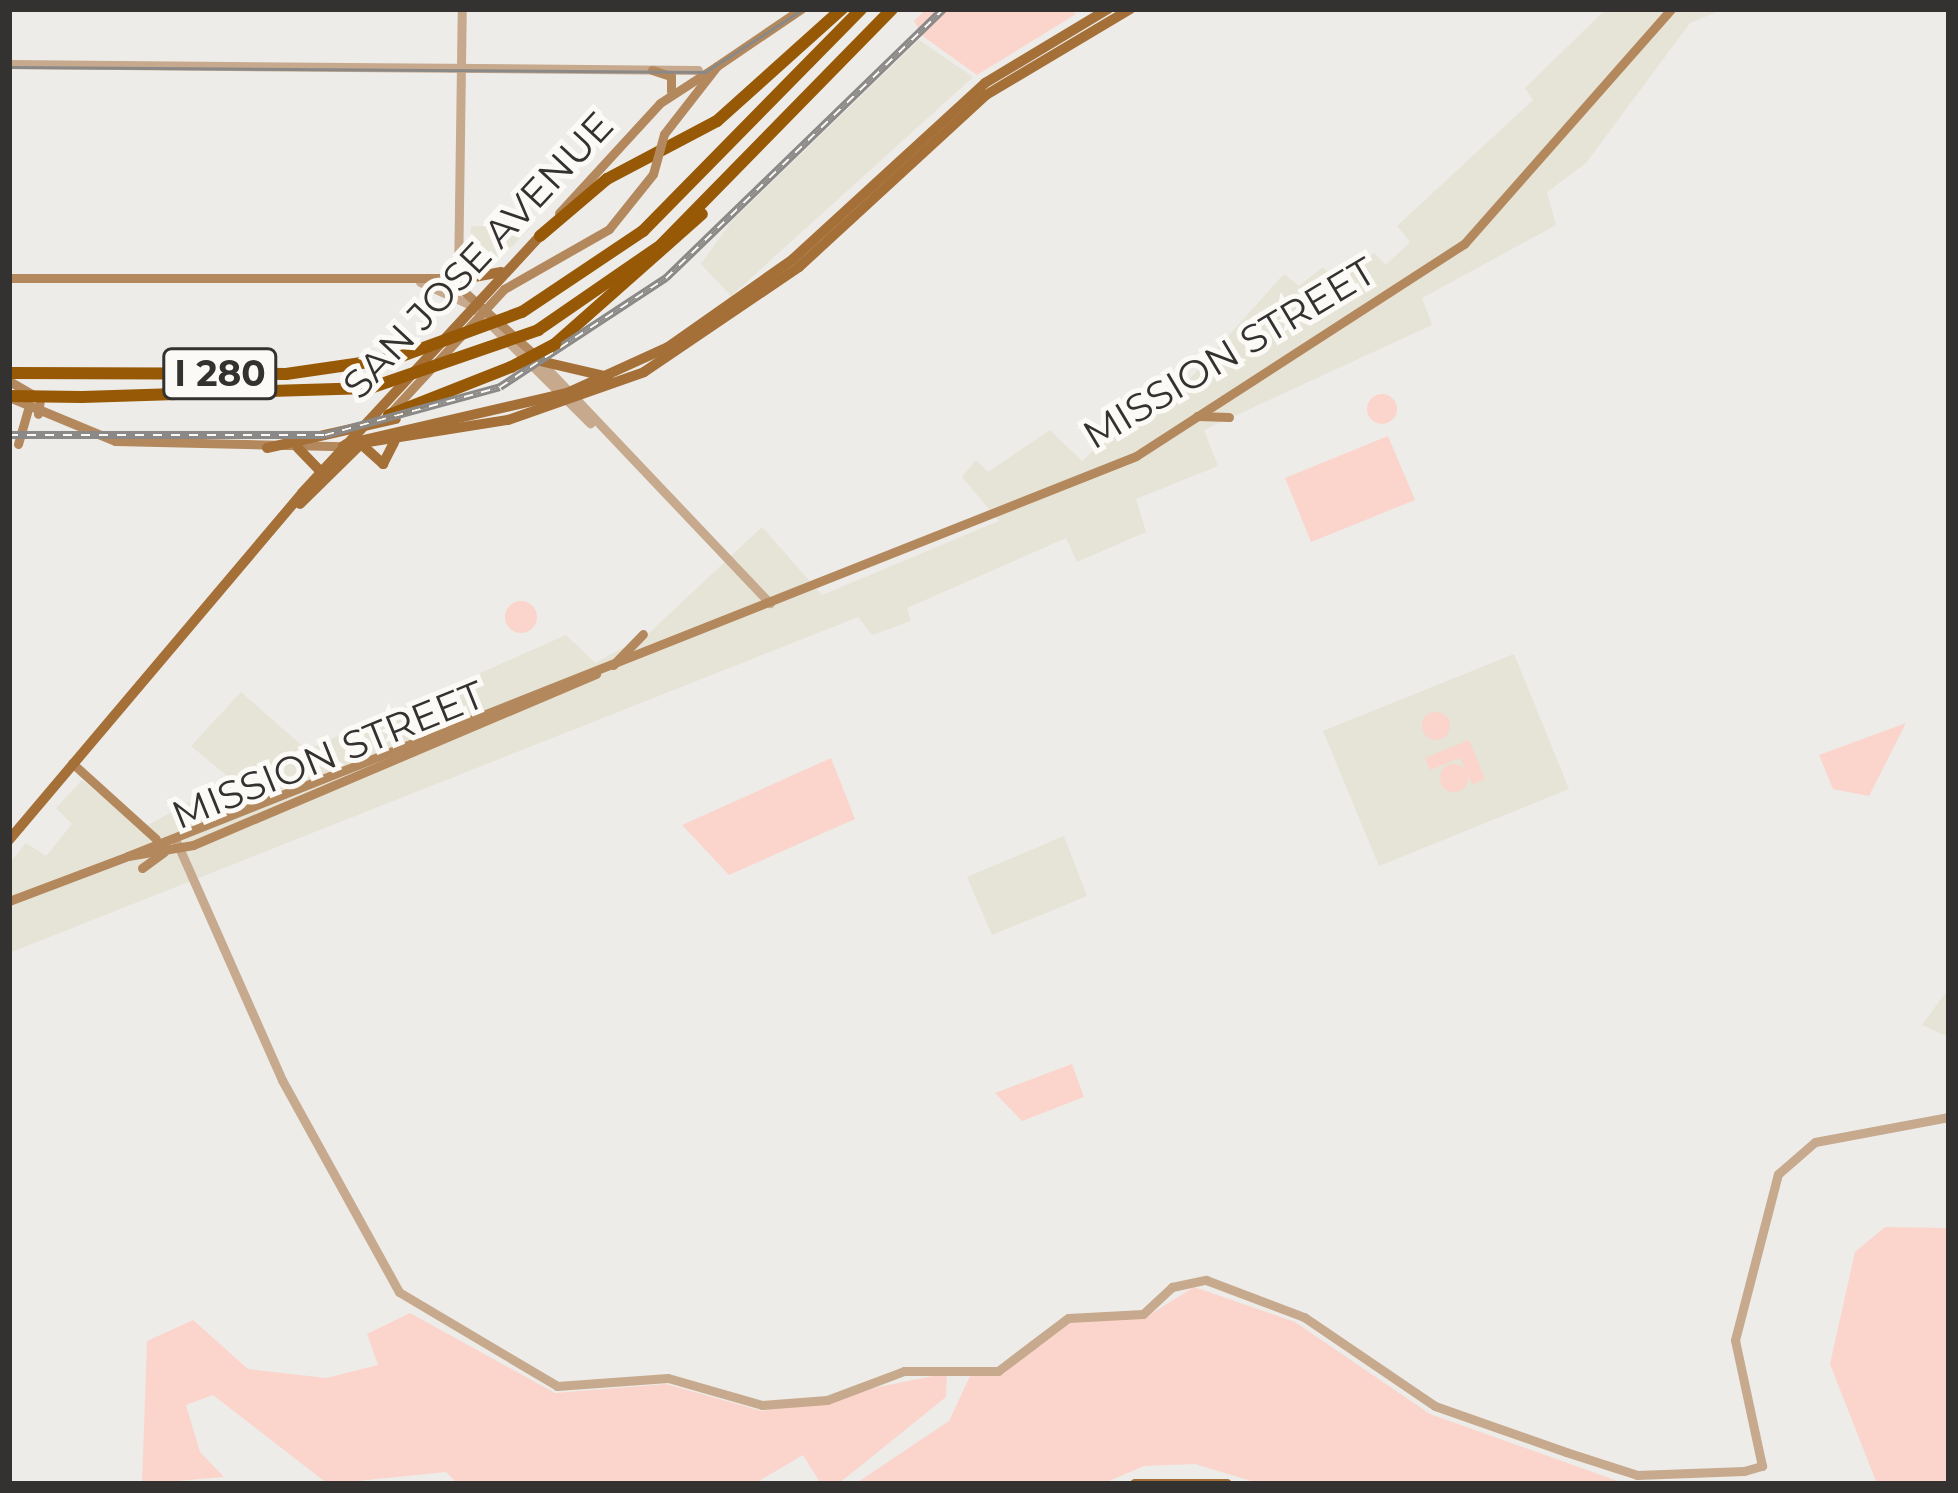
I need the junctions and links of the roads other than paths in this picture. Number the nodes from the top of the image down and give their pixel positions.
1 (462, 9) edge
2 (842, 9) edge
3 (861, 9) edge
4 (892, 9) edge
5 (1108, 9) edge
6 (1130, 9) edge
7 (1671, 9) edge
8 (800, 12) edge
9 (9, 64) edge
10 (717, 66) junction
11 (461, 68) junction
12 (652, 70) junction
13 (698, 70) junction
14 (668, 96) junction
15 (683, 97) junction
16 (749, 157) junction
17 (540, 236) junction
18 (504, 271) junction
19 (9, 278) edge
20 (458, 280) junction
21 (420, 282) junction
22 (481, 306) junction
23 (672, 356) junction
24 (540, 361) junction
25 (661, 374) dead end
26 (9, 377) edge
27 (611, 377) junction
28 (9, 396) edge
29 (566, 398) junction
30 (33, 411) junction
31 (388, 415) junction
32 (1197, 416) junction
33 (1229, 417) dead end
34 (370, 425) junction
35 (419, 425) junction
36 (399, 440) junction
37 (361, 444) junction
38 (343, 446) junction
39 (267, 448) junction
40 (298, 448) junction
41 (321, 472) junction
42 (301, 504) junction
43 (770, 603) junction
44 (643, 655) junction
45 (609, 669) junction
46 (72, 763) junction
47 (156, 839) junction
48 (9, 840) edge
49 (179, 845) junction
50 (164, 852) junction
51 (128, 856) junction
52 (142, 868) dead end
53 (9, 901) edge
54 (1949, 1118) edge
55 (1135, 1484) edge
56 (1227, 1484) edge

1 - 11 street
2 - 17 highway
3 - 26 highway, I 280, bridge
4 - 16 highway, I 280
5 - 27 main road
6 - 23 main road
7 - 32 main road, MISSION STREET
8 - 10 main road, SAN JOSE AVENUE
9 - 11 street
10 - 13 main road, SAN JOSE AVENUE
10 - 15 main road, SAN JOSE AVENUE
11 - 12 street
11 - 20 street
12 - 13 street
12 - 14 main road
13 - 14 main road, SAN JOSE AVENUE
13 - 15 main road
14 - 17 main road, SAN JOSE AVENUE
15 - 22 main road, SAN JOSE AVENUE, bridge
16 - 28 highway, I 280, bridge
16 - 31 highway, bridge
17 - 18 main road, SAN JOSE AVENUE
18 - 20 main road
18 - 22 main road, SAN JOSE AVENUE
19 - 21 main road
20 - 21 main road
20 - 22 main road
21 - 22 street
22 - 24 main road
22 - 29 street
22 - 31 main road, SAN JOSE AVENUE
22 - 34 main road, SAN JOSE AVENUE
23 - 25 main road
23 - 29 main road
24 - 27 main road
24 - 29 street
26 - 30 main road
27 - 29 main road
28 - 30 main road
29 - 35 main road
29 - 36 main road
29 - 43 street
30 - 39 main road
31 - 34 main road
31 - 35 main road
32 - 33 main road
32 - 43 main road, MISSION STREET
34 - 35 main road
34 - 37 main road, SAN JOSE AVENUE
34 - 38 main road, SAN JOSE AVENUE
34 - 39 main road
36 - 37 main road
36 - 37 main road
37 - 38 main road
37 - 42 main road, SAN JOSE AVENUE
38 - 40 main road
38 - 41 main road, SAN JOSE AVENUE
39 - 40 main road
40 - 41 main road
41 - 42 main road, SAN JOSE AVENUE
42 - 46 main road, SAN JOSE AVENUE
43 - 44 main road, MISSION STREET
44 - 45 main road, MISSION STREET
44 - 45 main road
45 - 49 main road, MISSION STREET
46 - 47 main road
46 - 48 main road, SAN JOSE AVENUE
47 - 49 main road
47 - 51 main road
49 - 50 main road, MISSION STREET
49 - 54 street
50 - 51 main road, MISSION STREET
50 - 52 main road
51 - 53 main road, MISSION STREET
55 - 56 main road

